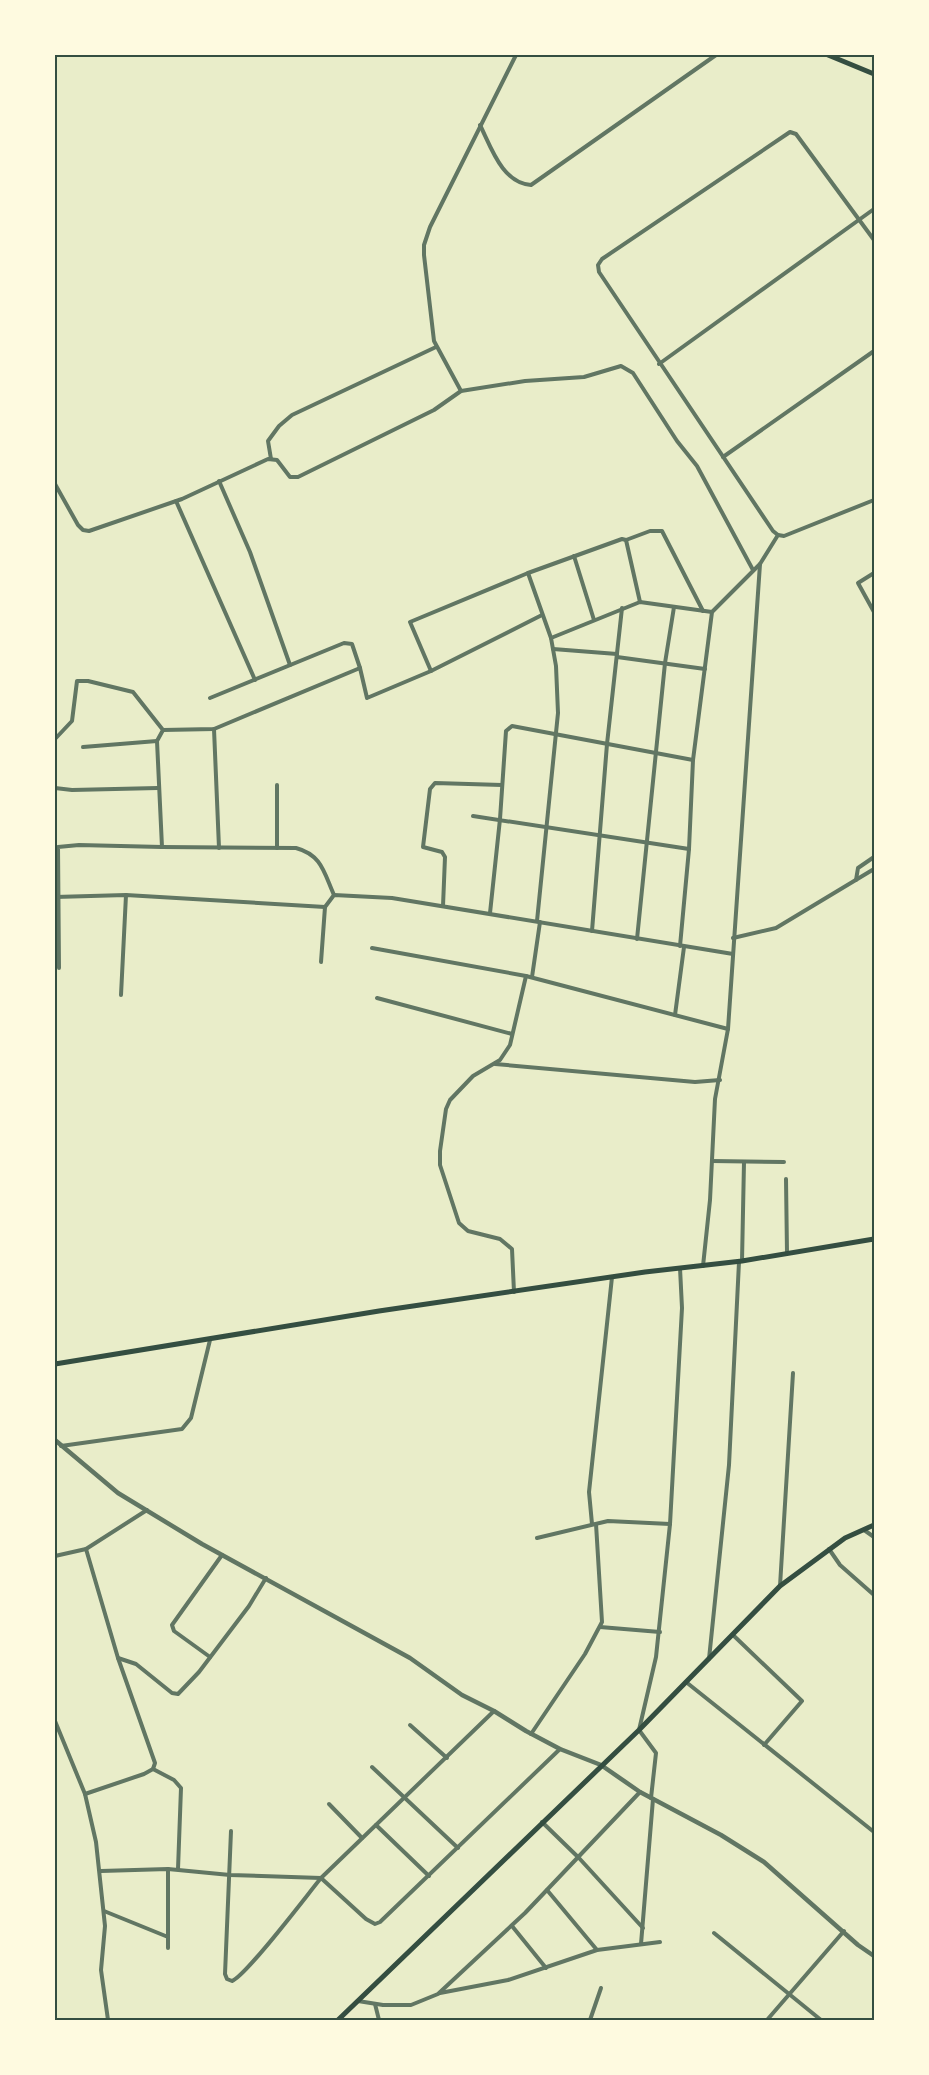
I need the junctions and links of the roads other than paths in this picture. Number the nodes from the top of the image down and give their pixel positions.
1 (516, 55) edge
2 (716, 55) edge
3 (828, 55) edge
4 (874, 74) edge
5 (480, 125) junction
6 (874, 209) edge
7 (860, 220) junction
8 (874, 240) edge
9 (436, 346) junction
10 (874, 351) edge
11 (659, 364) junction
12 (461, 392) junction
13 (724, 457) junction
14 (271, 459) junction
15 (219, 481) junction
16 (55, 484) edge
17 (874, 500) edge
18 (176, 501) junction
19 (778, 535) junction
20 (626, 540) junction
21 (574, 556) junction
22 (760, 564) junction
23 (753, 570) junction
24 (528, 573) junction
25 (874, 573) edge
26 (640, 602) junction
27 (674, 607) junction
28 (622, 608) junction
29 (703, 611) junction
30 (712, 612) junction
31 (874, 612) edge
32 (542, 615) junction
33 (594, 620) junction
34 (550, 638) junction
35 (553, 649) junction
36 (617, 655) junction
37 (665, 663) junction
38 (290, 664) junction
39 (360, 668) junction
40 (705, 669) junction
41 (430, 671) junction
42 (255, 680) junction
43 (210, 698) dead end
44 (214, 729) junction
45 (163, 730) junction
46 (556, 736) junction
47 (55, 739) edge
48 (157, 741) junction
49 (607, 744) junction
50 (83, 747) dead end
51 (656, 753) junction
52 (693, 760) junction
53 (277, 785) dead end
54 (502, 785) junction
55 (55, 788) edge
56 (158, 788) junction
57 (473, 816) dead end
58 (500, 819) junction
59 (548, 828) junction
60 (600, 836) junction
61 (648, 843) junction
62 (162, 847) junction
63 (219, 848) junction
64 (277, 848) junction
65 (689, 849) junction
66 (874, 857) edge
67 (874, 869) edge
68 (856, 880) junction
69 (126, 894) junction
70 (334, 895) junction
71 (58, 897) edge
72 (325, 906) junction
73 (443, 906) junction
74 (490, 913) junction
75 (539, 921) junction
76 (592, 931) junction
77 (733, 938) junction
78 (637, 939) junction
79 (682, 947) junction
80 (372, 948) dead end
81 (733, 954) junction
82 (322, 962) dead end
83 (59, 968) dead end
84 (526, 976) junction
85 (532, 977) junction
86 (121, 995) dead end
87 (377, 998) dead end
88 (675, 1015) junction
89 (728, 1028) junction
90 (512, 1034) junction
91 (494, 1064) junction
92 (720, 1080) junction
93 (712, 1161) junction
94 (744, 1162) junction
95 (784, 1162) dead end
96 (786, 1179) dead end
97 (874, 1239) edge
98 (787, 1253) junction
99 (741, 1261) junction
100 (703, 1266) junction
101 (680, 1268) junction
102 (612, 1277) junction
103 (514, 1292) junction
104 (210, 1340) junction
105 (55, 1364) edge
106 (793, 1373) dead end
107 (55, 1440) edge
108 (61, 1446) junction
109 (147, 1510) junction
110 (594, 1524) junction
111 (670, 1524) junction
112 (874, 1525) edge
113 (864, 1530) junction
114 (874, 1537) edge
115 (537, 1538) dead end
116 (86, 1549) junction
117 (828, 1549) junction
118 (222, 1555) junction
119 (55, 1556) edge
120 (266, 1578) junction
121 (780, 1586) junction
122 (874, 1595) edge
123 (600, 1627) junction
124 (660, 1632) junction
125 (733, 1635) junction
126 (118, 1658) junction
127 (210, 1658) junction
128 (709, 1659) junction
129 (686, 1682) junction
130 (494, 1711) junction
131 (55, 1721) edge
132 (410, 1725) dead end
133 (639, 1730) junction
134 (532, 1734) junction
135 (764, 1744) junction
136 (560, 1749) junction
137 (447, 1758) junction
138 (601, 1765) junction
139 (372, 1767) dead end
140 (153, 1769) junction
141 (640, 1792) junction
142 (85, 1794) junction
143 (406, 1797) junction
144 (652, 1798) junction
145 (329, 1804) dead end
146 (542, 1822) junction
147 (376, 1825) junction
148 (231, 1831) dead end
149 (874, 1832) edge
150 (362, 1838) junction
151 (458, 1848) junction
152 (579, 1858) junction
153 (168, 1868) junction
154 (178, 1869) junction
155 (101, 1871) junction
156 (230, 1875) junction
157 (429, 1876) junction
158 (321, 1878) junction
159 (548, 1890) junction
160 (104, 1912) junction
161 (512, 1926) junction
162 (643, 1928) junction
163 (845, 1930) junction
164 (714, 1933) dead end
165 (168, 1937) junction
166 (660, 1942) dead end
167 (641, 1944) junction
168 (168, 1948) dead end
169 (598, 1950) junction
170 (874, 1956) edge
171 (546, 1968) junction
172 (601, 1988) dead end
173 (438, 1994) junction
174 (789, 1994) junction
175 (358, 2001) junction
176 (376, 2004) junction
177 (108, 2020) edge
178 (338, 2020) edge
179 (379, 2020) edge
180 (590, 2020) edge
181 (767, 2020) edge
182 (821, 2020) edge

1 - 5 street
2 - 5 street
3 - 4 main road
5 - 9 street
6 - 7 street
7 - 8 street
7 - 11 street
7 - 11 street
9 - 12 street
9 - 14 street
10 - 13 street
11 - 13 street
12 - 14 street
12 - 23 street
13 - 19 street
14 - 15 street
15 - 18 street
15 - 38 street
16 - 18 street
17 - 19 street
18 - 42 street
19 - 22 street
20 - 21 street
20 - 26 street
20 - 29 street
21 - 24 street
21 - 33 street
22 - 23 street
22 - 77 street
23 - 30 street
24 - 32 street
24 - 41 street
25 - 31 street
26 - 27 street
26 - 28 street
27 - 29 street
27 - 37 street
28 - 33 street
28 - 36 street
29 - 30 street
30 - 40 street
32 - 34 street
32 - 41 street
33 - 34 street
34 - 35 street
35 - 36 street
35 - 46 street
36 - 37 street
36 - 49 street
37 - 40 street
37 - 51 street
38 - 39 street
38 - 42 street
39 - 41 street
39 - 44 street
40 - 52 street
42 - 43 street
44 - 45 street
44 - 63 street
45 - 47 street
45 - 48 street
46 - 49 street
46 - 54 street
46 - 59 street
48 - 50 street
48 - 56 street
49 - 51 street
49 - 60 street
51 - 52 street
51 - 61 street
52 - 65 street
53 - 64 street
54 - 58 street
54 - 73 street
55 - 56 street
56 - 62 street
57 - 58 street
58 - 59 street
58 - 74 street
59 - 60 street
59 - 75 street
60 - 61 street
60 - 76 street
61 - 65 street
61 - 78 street
62 - 63 street
62 - 71 street
63 - 64 street
64 - 70 street
65 - 79 street
66 - 68 street
67 - 68 street
68 - 77 street
69 - 71 street
69 - 72 street
69 - 86 street
70 - 72 street
70 - 73 street
71 - 83 street
72 - 82 street
73 - 74 street
74 - 75 street
75 - 76 street
75 - 85 street
76 - 78 street
77 - 81 street
78 - 79 street
79 - 81 street
79 - 88 street
80 - 84 street
81 - 89 street
84 - 85 street
84 - 90 street
85 - 88 street
87 - 90 street
88 - 89 street
89 - 92 street
90 - 91 street
91 - 92 street
91 - 103 street
92 - 93 street
93 - 94 street
93 - 100 street
94 - 95 street
94 - 99 street
96 - 98 street
97 - 98 main road
98 - 99 main road
99 - 100 main road
99 - 128 street
100 - 101 main road
101 - 102 main road
101 - 111 street
102 - 103 main road
102 - 110 street
103 - 104 main road
104 - 105 main road
104 - 108 street
106 - 121 street
107 - 108 street
108 - 109 street
109 - 116 street
109 - 118 street
110 - 111 street
110 - 115 street
110 - 123 street
111 - 124 street
112 - 113 main road
113 - 114 street
113 - 117 main road
116 - 119 street
116 - 126 street
117 - 121 main road
117 - 122 street
118 - 120 street
118 - 127 street
120 - 127 street
120 - 130 street
121 - 125 main road
123 - 124 street
123 - 134 street
124 - 133 street
125 - 128 main road
125 - 135 street
126 - 127 street
126 - 140 street
128 - 129 main road
129 - 133 main road
129 - 135 street
130 - 134 street
130 - 137 street
131 - 142 street
132 - 137 street
133 - 138 main road
133 - 144 street
134 - 136 street
135 - 149 street
136 - 138 street
136 - 151 street
137 - 143 street
138 - 141 street
138 - 146 main road
139 - 143 street
140 - 142 street
140 - 154 street
141 - 144 street
141 - 152 street
142 - 155 street
143 - 147 street
143 - 151 street
144 - 162 street
144 - 163 street
145 - 150 street
146 - 152 street
146 - 175 main road
147 - 150 street
147 - 157 street
148 - 156 street
150 - 158 street
151 - 157 street
152 - 159 street
152 - 162 street
153 - 154 street
153 - 155 street
153 - 165 street
154 - 156 street
155 - 160 street
156 - 158 street
156 - 158 street
157 - 158 street
159 - 161 street
159 - 169 street
160 - 165 street
160 - 177 street
161 - 171 street
161 - 173 street
162 - 167 street
163 - 170 street
163 - 174 street
164 - 174 street
165 - 168 street
166 - 167 street
167 - 169 street
169 - 171 street
171 - 173 street
172 - 180 street
173 - 176 street
174 - 181 street
174 - 182 street
175 - 176 street
175 - 178 main road
176 - 179 street

